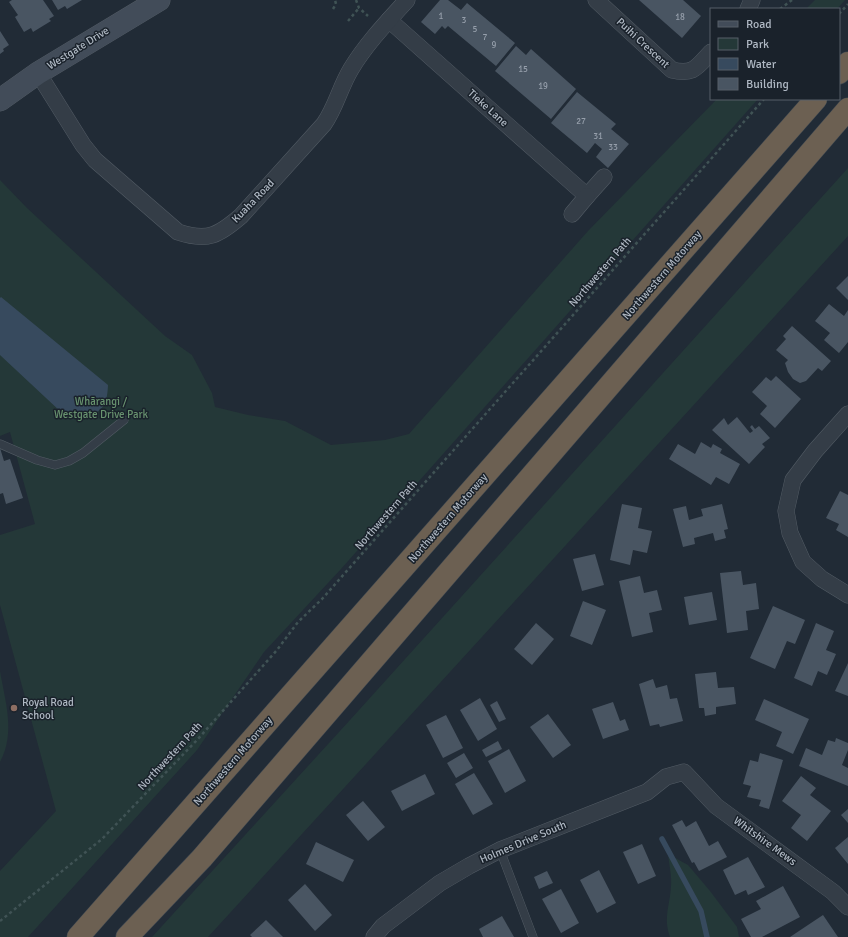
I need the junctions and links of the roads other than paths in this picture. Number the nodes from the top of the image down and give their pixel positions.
1 (159, 0) edge
2 (407, 0) edge
3 (596, 0) edge
4 (389, 20) junction
5 (710, 53) edge
6 (848, 63) edge
7 (840, 72) edge
8 (38, 73) junction
9 (0, 100) edge
10 (815, 100) edge
11 (848, 109) edge
12 (604, 177) dead end
13 (587, 196) junction
14 (572, 214) dead end
15 (848, 414) edge
16 (124, 420) dead end
17 (0, 444) edge
18 (848, 595) edge
19 (684, 772) joint
20 (500, 850) junction
21 (848, 907) edge
22 (78, 937) edge
23 (127, 937) edge
24 (374, 937) edge
25 (533, 937) edge

1 - 8 main road, Westgate Drive
2 - 4 street, Kuaha Road
3 - 5 street, Puihi Crescent
4 - 8 street, Kuaha Road
4 - 13 street, Tieke Lane
6 - 7 highway
8 - 9 main road, Westgate Drive
10 - 22 highway, Northwestern Motorway
11 - 23 highway
12 - 13 street
13 - 14 street
15 - 18 street
16 - 17 lane
19 - 20 street, Holmes Drive South
19 - 21 street, Whitshire Mews
20 - 24 street, Holmes Drive South
20 - 25 lane

